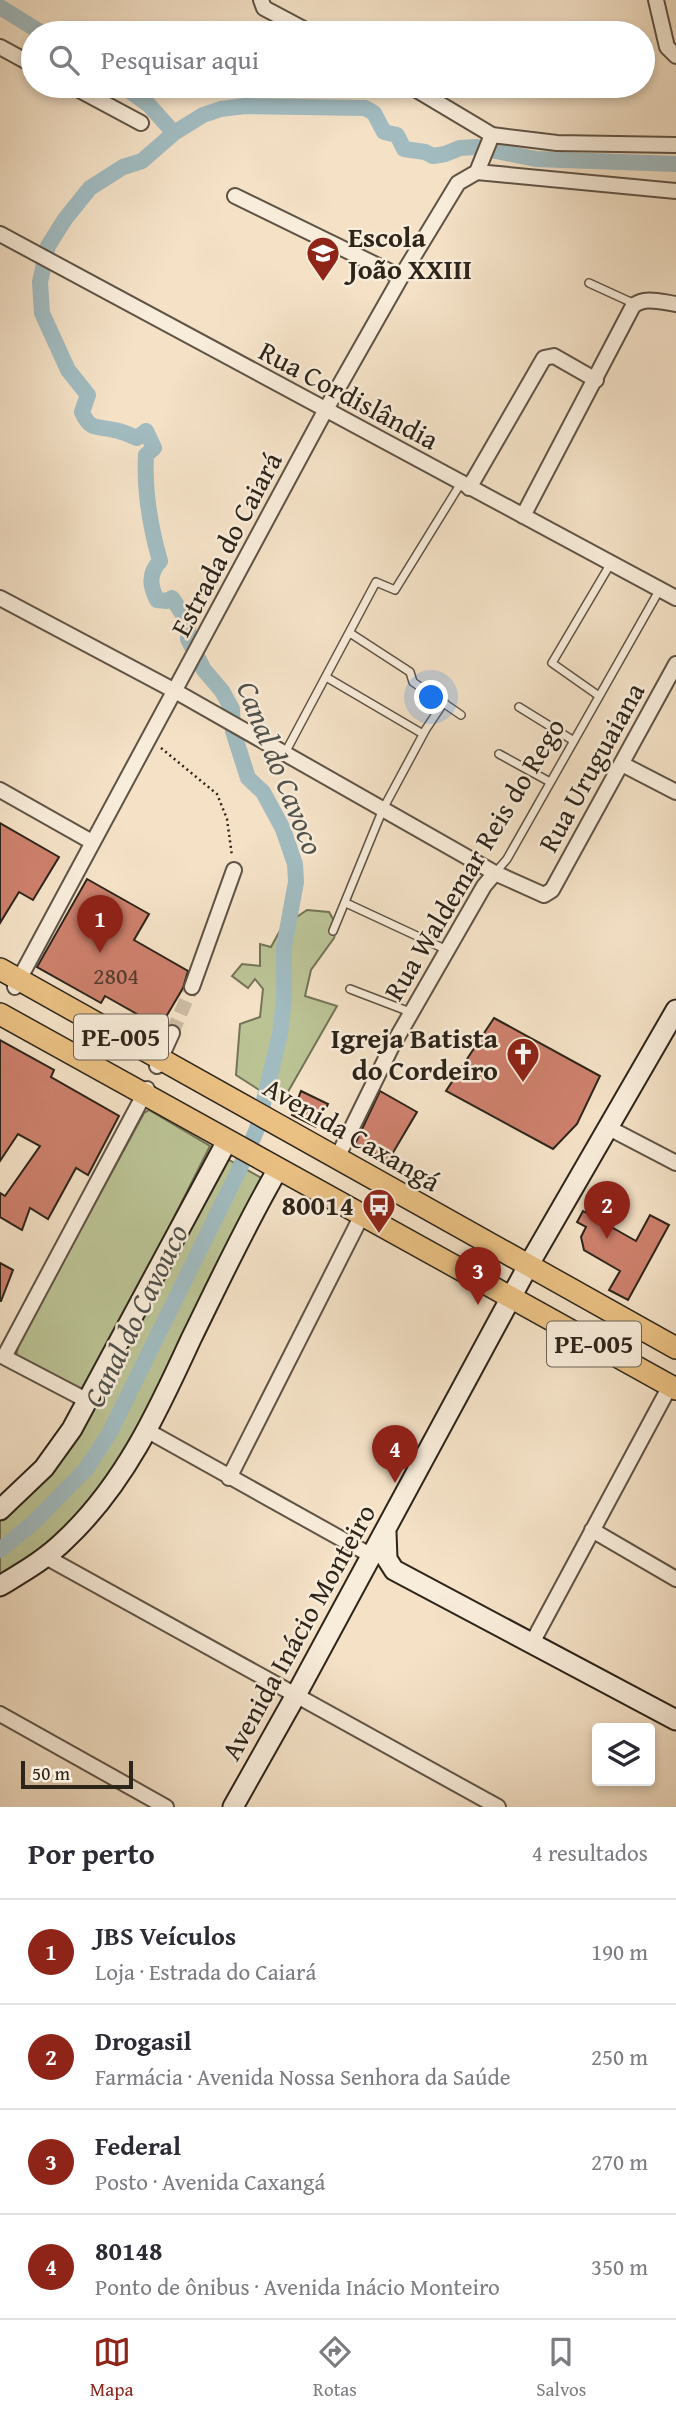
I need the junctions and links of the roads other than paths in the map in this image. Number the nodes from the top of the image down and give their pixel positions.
1 (656, 0) edge
2 (262, 4) edge
3 (291, 21) edge
4 (0, 47) edge
5 (676, 56) edge
6 (21, 58) edge
7 (94, 98) edge
8 (428, 98) edge
9 (141, 123) dead end
10 (490, 138) junction
11 (676, 145) edge
12 (477, 169) junction
13 (676, 191) edge
14 (235, 196) dead end
15 (0, 234) edge
16 (401, 277) junction
17 (589, 283) dead end
18 (636, 304) junction
19 (676, 304) edge
20 (596, 380) junction
21 (326, 411) junction
22 (465, 485) junction
23 (523, 516) junction
24 (611, 563) junction
25 (660, 589) junction
26 (0, 598) edge
27 (676, 598) edge
28 (350, 633) junction
29 (676, 664) edge
30 (326, 677) junction
31 (175, 691) junction
32 (599, 696) junction
33 (444, 702) junction
34 (519, 707) dead end
35 (461, 715) dead end
36 (423, 734) junction
37 (574, 741) junction
38 (285, 753) junction
39 (499, 754) dead end
40 (622, 764) junction
41 (550, 782) junction
42 (0, 790) edge
43 (676, 792) edge
44 (383, 808) junction
45 (92, 842) junction
46 (234, 870) road end
47 (495, 873) junction
48 (346, 903) junction
49 (333, 931) dead end
50 (447, 950) junction
51 (8, 979) edge
52 (192, 986) tunnel mouth
53 (350, 989) dead end
54 (0, 1010) edge
55 (676, 1010) edge
56 (410, 1012) junction
57 (172, 1033) tunnel mouth
58 (159, 1063) junction
59 (146, 1091) junction
60 (608, 1128) junction
61 (295, 1138) junction
62 (230, 1140) junction
63 (337, 1158) junction
64 (676, 1163) edge
65 (277, 1166) junction
66 (362, 1215) junction
67 (527, 1269) junction
68 (513, 1296) junction
69 (676, 1348) edge
70 (676, 1356) edge
71 (674, 1386) edge
72 (88, 1401) junction
73 (148, 1432) junction
74 (229, 1478) junction
75 (0, 1510) edge
76 (592, 1530) junction
77 (386, 1531) junction
78 (372, 1556) junction
79 (46, 1557) junction
80 (401, 1574) junction
81 (676, 1579) edge
82 (0, 1586) edge
83 (354, 1591) junction
84 (532, 1643) junction
85 (296, 1695) junction
86 (0, 1714) edge
87 (676, 1720) edge
88 (166, 1807) edge
89 (233, 1807) edge
90 (498, 1807) edge

1 - 5 street
2 - 3 street
4 - 6 street
7 - 9 street
8 - 10 street
10 - 11 street
10 - 12 street, Estrada do Caiará
12 - 13 street
12 - 16 street, Estrada do Caiará
14 - 16 street
15 - 21 street, Rua Cordislândia
16 - 21 street, Estrada do Caiará
17 - 18 lane
18 - 19 street
18 - 20 street
20 - 22 street
20 - 23 street
21 - 22 street, Rua Cordislândia
21 - 31 street, Estrada do Caiará
22 - 23 street, Rua Cordislândia
22 - 28 lane
23 - 24 street, Rua Cordislândia
24 - 25 street, Rua Cordislândia
24 - 32 lane
25 - 27 street, Rua Cordislândia
25 - 32 lane, Rua Waldemar Reis do Rego
26 - 31 street
28 - 30 lane
28 - 33 lane
29 - 40 street, Rua Uruguaiana
30 - 36 lane
30 - 38 lane
31 - 38 street
31 - 45 street, Estrada do Caiará
32 - 37 lane, Rua Waldemar Reis do Rego
33 - 35 lane
33 - 36 lane
34 - 37 lane
36 - 44 lane
37 - 41 lane, Rua Waldemar Reis do Rego
38 - 44 street
39 - 41 lane
40 - 43 street
40 - 47 street, Rua Uruguaiana
41 - 47 lane, Rua Waldemar Reis do Rego
42 - 45 street
44 - 47 street
44 - 48 lane
45 - 51 street, Estrada do Caiará
46 - 52 street
47 - 50 street, Rua Waldemar Reis do Rego
48 - 49 lane
48 - 50 lane
50 - 56 street, Rua Waldemar Reis do Rego
51 - 58 main road, Avenida Caxangá / PE-005
53 - 56 lane
54 - 59 main road, PE-005
55 - 60 street, Avenida Inácio Monteiro
56 - 63 street, Rua Waldemar Reis do Rego
57 - 58 street
58 - 61 main road, Avenida Caxangá / PE-005
59 - 62 main road, PE-005
59 - 72 street
60 - 64 street
60 - 67 street, Avenida Inácio Monteiro
61 - 63 main road, Avenida Caxangá / PE-005
61 - 67 lane
62 - 65 main road, PE-005
62 - 72 street
63 - 67 main road, Avenida Caxangá / PE-005
65 - 66 main road, PE-005
65 - 68 lane
65 - 73 street
66 - 68 main road, PE-005
66 - 74 street
67 - 68 street, Avenida Inácio Monteiro
67 - 69 main road, Avenida Caxangá / PE-005
67 - 70 lane
68 - 71 main road, PE-005
68 - 77 street, Avenida Inácio Monteiro
71 - 76 street
72 - 75 street
73 - 74 street
73 - 79 street
74 - 78 street
76 - 81 street
76 - 84 street
77 - 78 street, Avenida Inácio Monteiro
77 - 80 street
78 - 83 street, Avenida Inácio Monteiro
79 - 82 street
79 - 85 street
80 - 83 street
80 - 84 street
83 - 85 street, Avenida Inácio Monteiro
84 - 87 street
85 - 89 street, Avenida Inácio Monteiro
85 - 90 street
86 - 88 street

